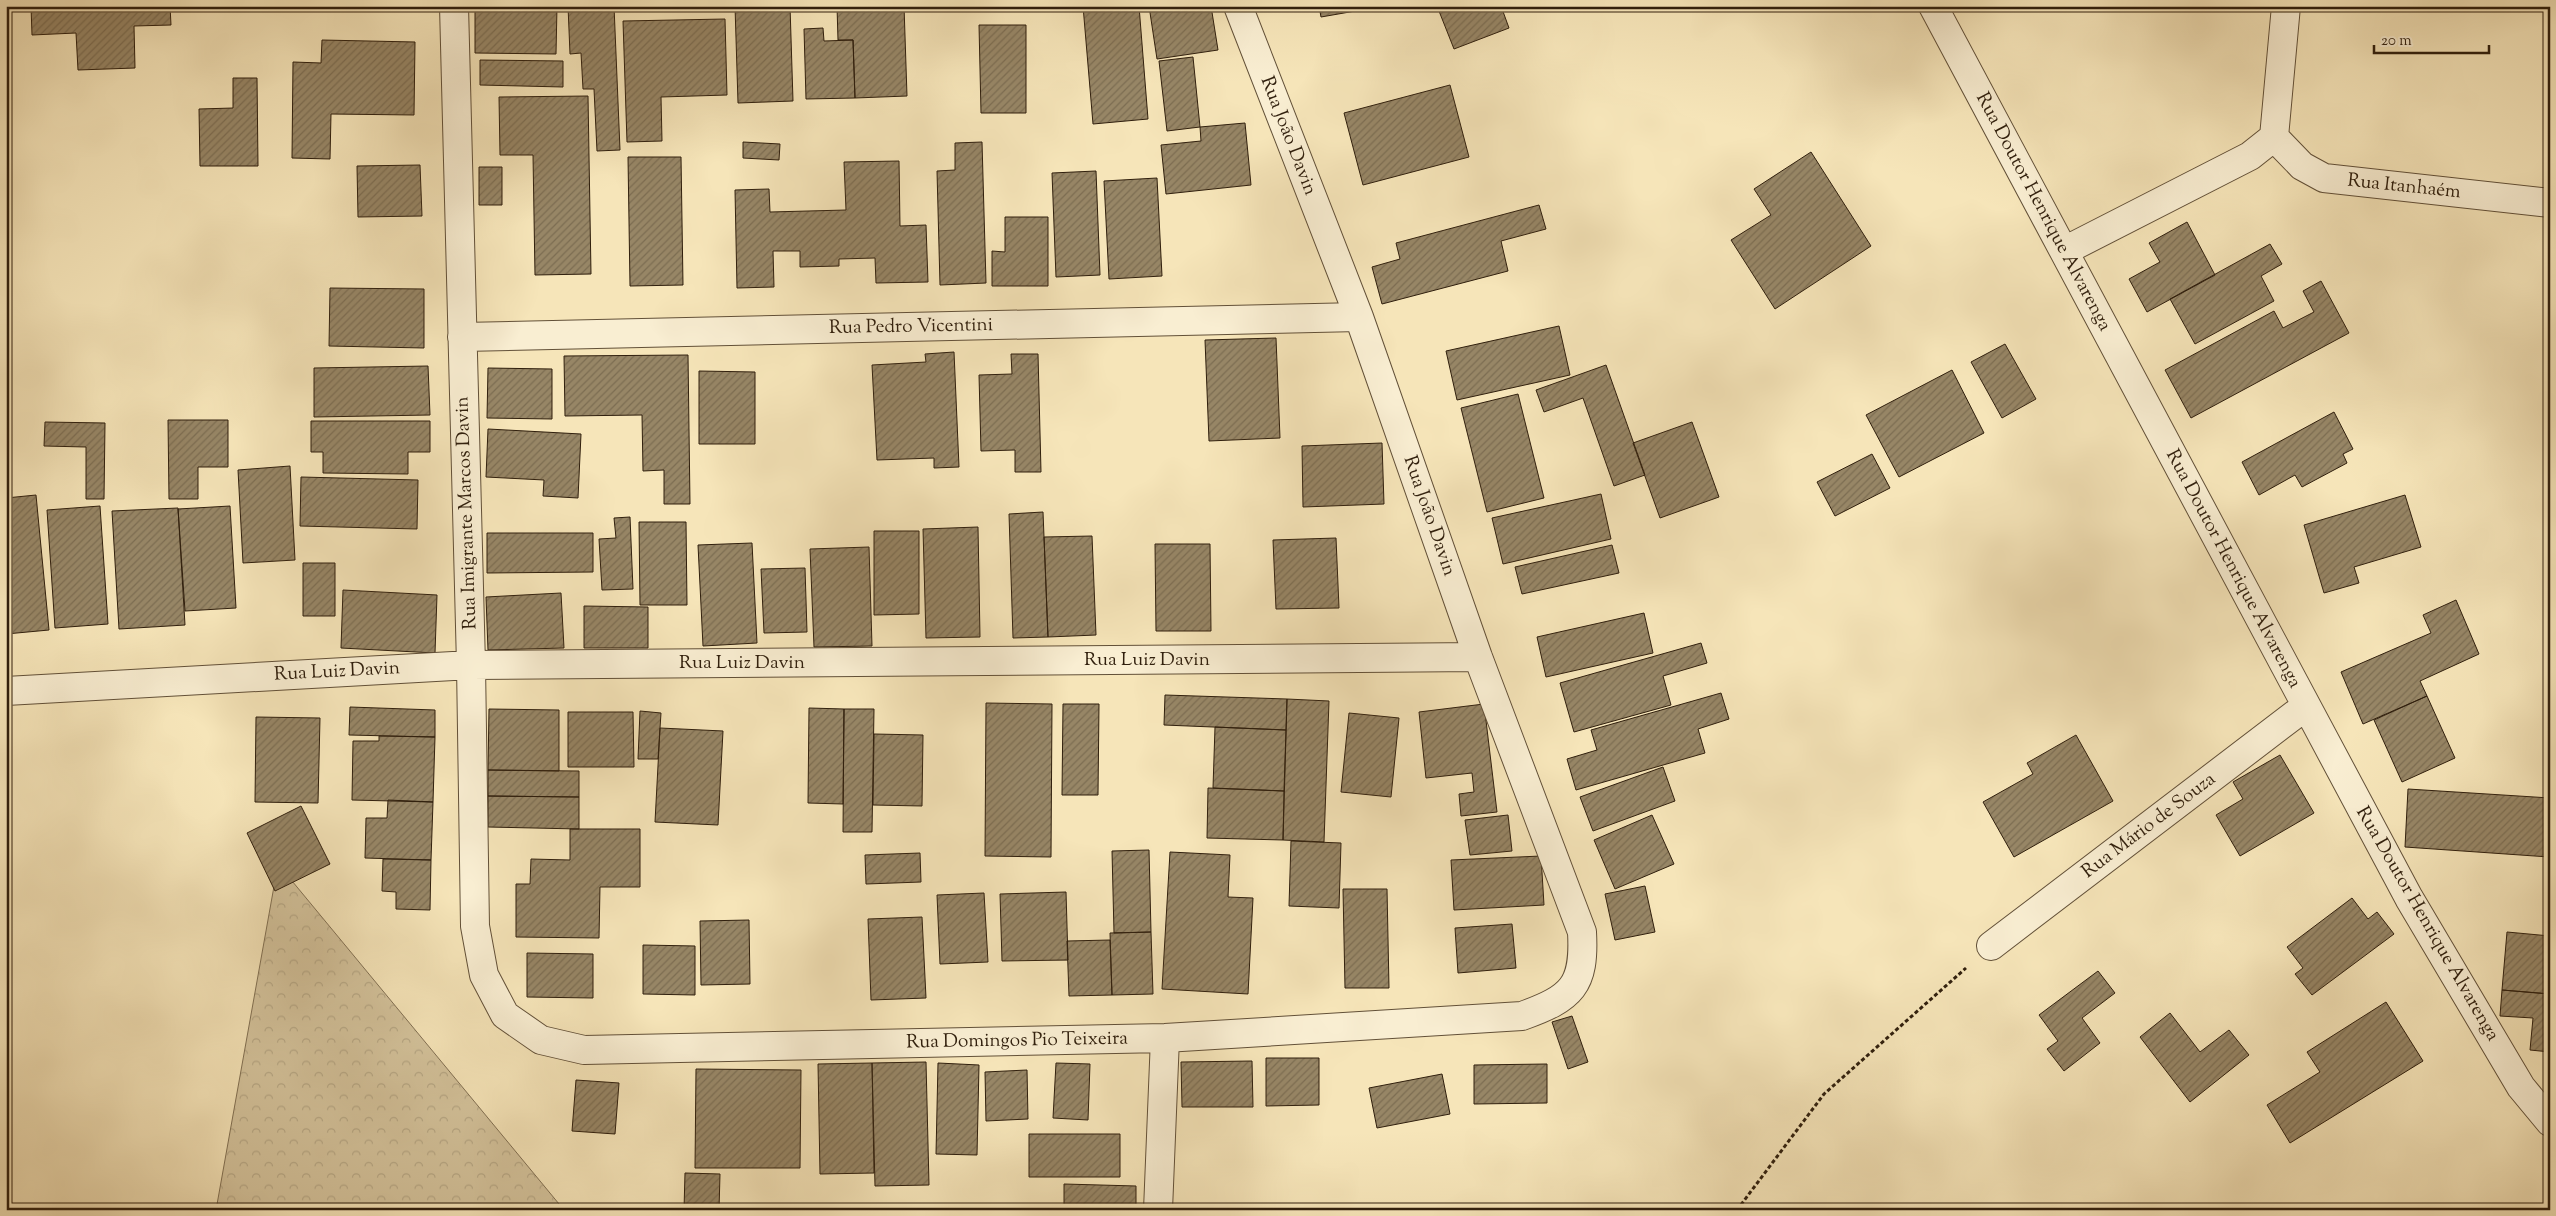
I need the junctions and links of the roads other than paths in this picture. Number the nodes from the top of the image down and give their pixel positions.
1 (454, 6) edge
2 (1238, 6) edge
3 (1933, 6) edge
4 (2286, 6) edge
5 (2274, 137) junction
6 (2550, 203) edge
7 (2064, 251) junction
8 (1359, 318) junction
9 (462, 337) junction
10 (1478, 657) junction
11 (472, 665) junction
12 (6, 691) edge
13 (2306, 706) junction
14 (1991, 946) road end
15 (1537, 1011) joint
16 (505, 1015) joint
17 (1165, 1038) junction
18 (2550, 1122) edge
19 (1158, 1210) edge

1 - 9 street, Rua Imigrante Marcos Davin
2 - 8 street, Rua João Davin
3 - 7 street, Rua Doutor Henrique Alvarenga
4 - 5 street
5 - 6 street, Rua Itanhaém
5 - 7 street
7 - 13 street, Rua Doutor Henrique Alvarenga
8 - 9 street, Rua Pedro Vicentini
8 - 10 street, Rua João Davin
9 - 11 street, Rua Imigrante Marcos Davin
10 - 11 street, Rua Luiz Davin
10 - 15 street, Rua João Davin
11 - 12 street, Rua Luiz Davin
11 - 16 street, Rua Imigrante Marcos Davin
13 - 14 street, Rua Mário de Souza
13 - 18 street, Rua Doutor Henrique Alvarenga
15 - 17 street, Rua Domingos Pio Teixeira
16 - 17 street, Rua Domingos Pio Teixeira
17 - 19 street

